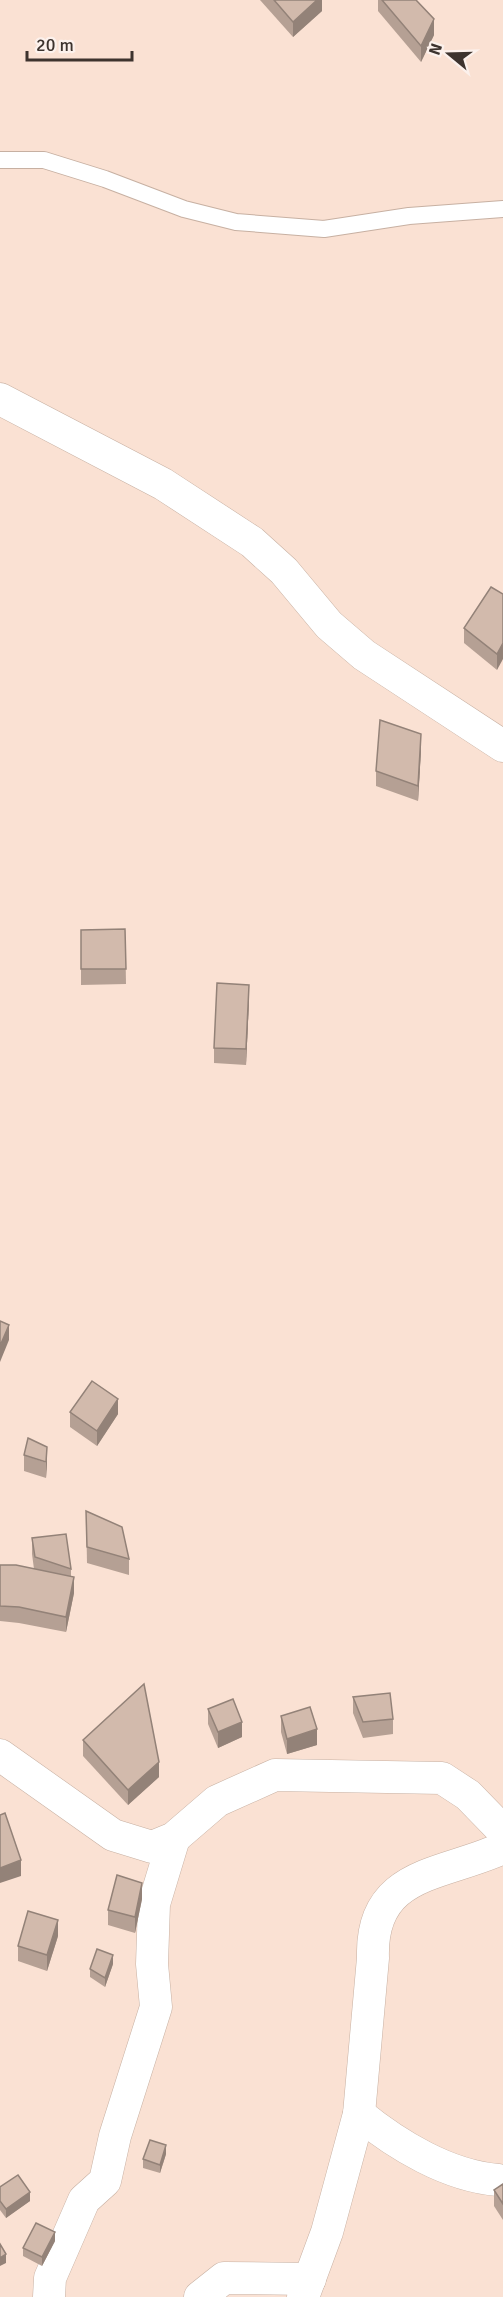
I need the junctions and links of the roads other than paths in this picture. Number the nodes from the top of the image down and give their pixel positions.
1 (0, 160) edge
2 (503, 209) edge
3 (0, 399) edge
4 (503, 746) edge
5 (0, 1755) edge
6 (503, 1831) edge
7 (174, 1838) junction
8 (503, 1848) edge
9 (359, 2114) junction
10 (498, 2180) dead end
11 (307, 2288) edge
12 (50, 2297) edge
13 (200, 2297) edge

1 - 2 lane
3 - 4 street
5 - 7 street
6 - 7 street
7 - 12 street
8 - 9 street
9 - 10 street
9 - 11 street
11 - 13 street

